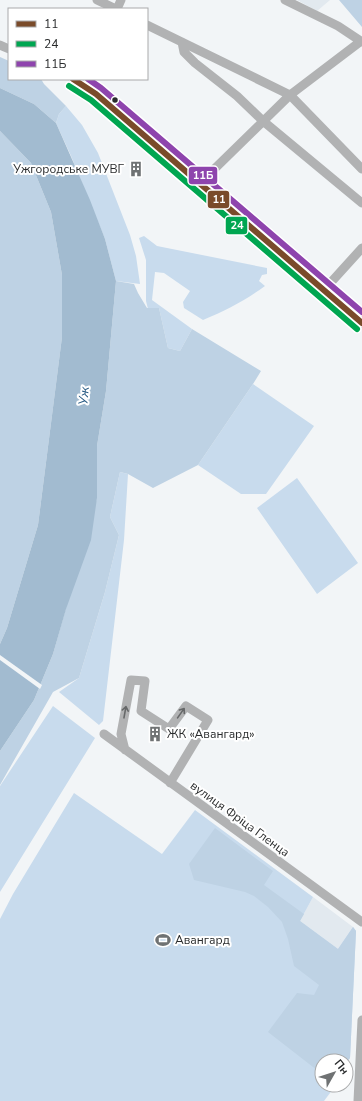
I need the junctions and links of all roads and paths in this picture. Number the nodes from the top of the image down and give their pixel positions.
1 (97, 0) edge
2 (285, 0) edge
3 (114, 8) edge
4 (148, 25) edge
5 (362, 41) edge
6 (182, 42) junction
7 (79, 81) edge
8 (290, 95) junction
9 (263, 121) junction
10 (362, 169) edge
11 (200, 183) junction
12 (362, 203) edge
13 (362, 248) edge
14 (324, 290) junction
15 (362, 322) edge
16 (104, 734) dead end
17 (126, 750) junction
18 (170, 783) junction
19 (362, 922) edge
20 (362, 1020) edge
21 (358, 1101) edge

1 - 3 street
2 - 5 street
4 - 6 street
5 - 8 street
6 - 8 street
6 - 9 street
7 - 11 street
8 - 9 street
8 - 10 street
9 - 11 street
9 - 12 street
11 - 14 street
13 - 14 street
14 - 15 street
16 - 17 street, вулиця Фріца Гленца
17 - 18 street, вулиця Фріца Гленца
17 -> 18 street
18 - 19 street, вулиця Фріца Гленца
20 - 21 street

